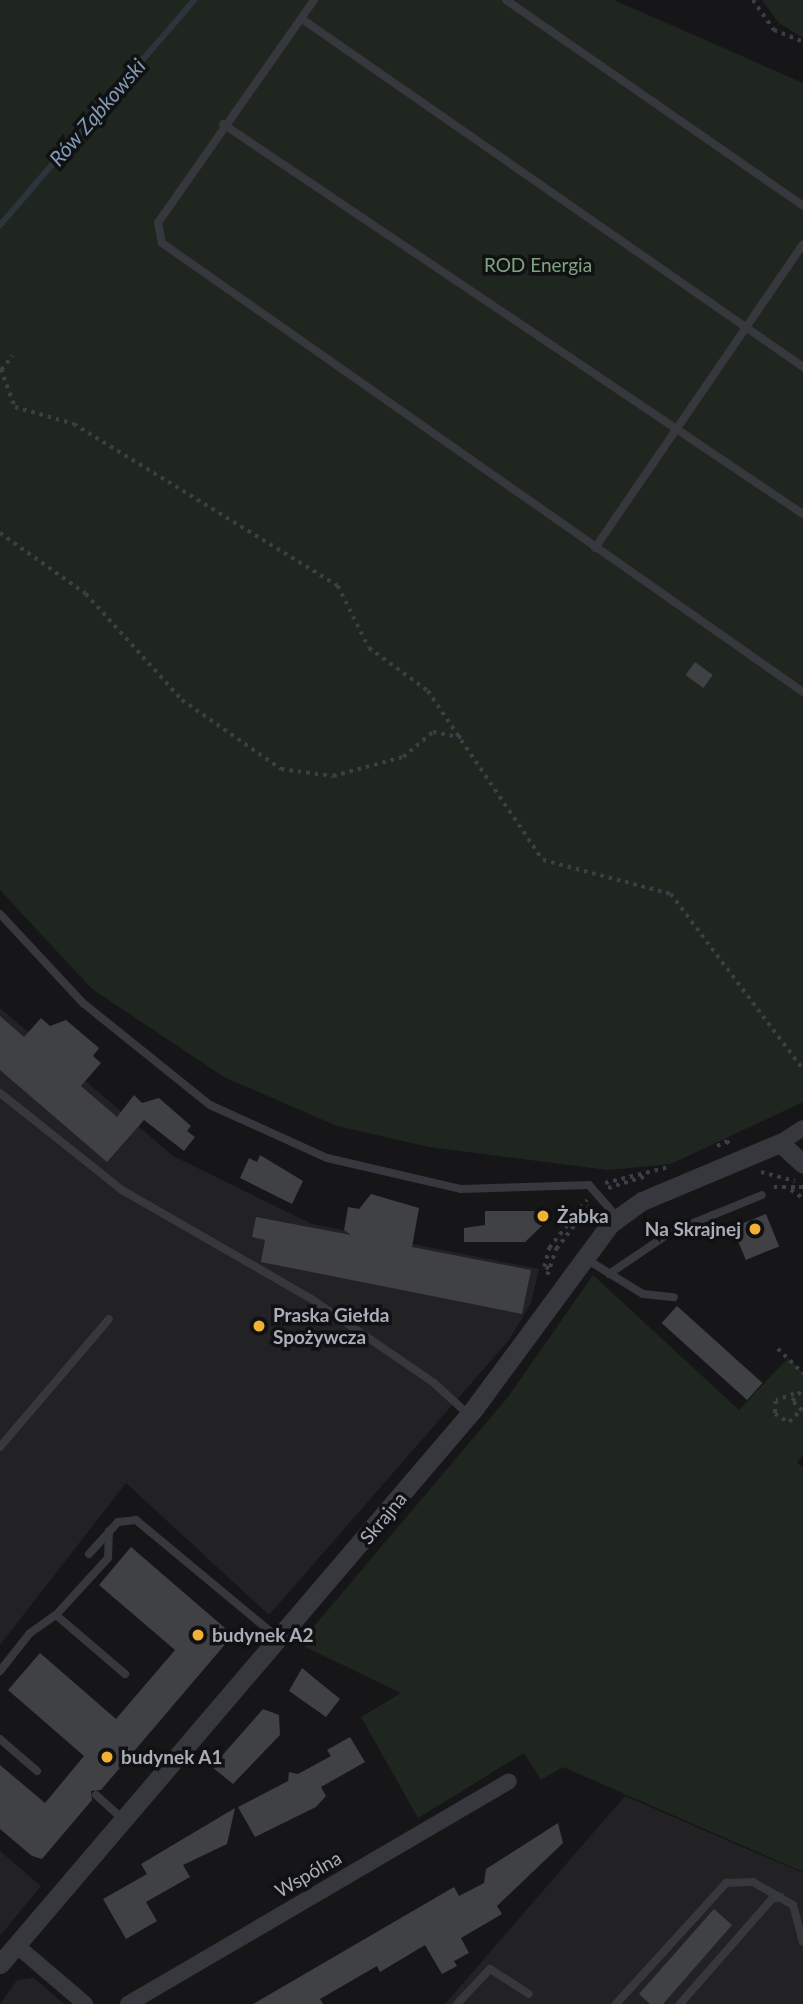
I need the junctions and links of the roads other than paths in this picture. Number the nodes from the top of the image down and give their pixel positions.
1 (314, 0) edge
2 (506, 0) edge
3 (302, 19) junction
4 (223, 124) junction
5 (803, 206) edge
6 (803, 244) edge
7 (746, 327) junction
8 (803, 367) edge
9 (671, 431) junction
10 (803, 514) edge
11 (594, 548) junction
12 (803, 692) edge
13 (0, 914) edge
14 (0, 1094) edge
15 (803, 1128) edge
16 (780, 1143) junction
17 (803, 1164) edge
18 (762, 1195) dead end
19 (617, 1217) junction
20 (583, 1256) junction
21 (609, 1274) junction
22 (674, 1297) dead end
23 (109, 1319) dead end
24 (469, 1415) junction
25 (0, 1447) edge
26 (108, 1531) junction
27 (89, 1554) dead end
28 (56, 1615) junction
29 (279, 1639) junction
30 (0, 1671) edge
31 (125, 1674) dead end
32 (0, 1739) edge
33 (37, 1771) dead end
34 (509, 1781) dead end
35 (96, 1795) dead end
36 (124, 1820) junction
37 (781, 1896) junction
38 (803, 1942) edge
39 (16, 1945) junction
40 (0, 1964) edge
41 (529, 1994) dead end
42 (624, 2000) edge
43 (85, 2004) edge
44 (128, 2004) edge
45 (457, 2004) edge
46 (616, 2004) edge
47 (680, 2004) edge

1 - 3 lane
2 - 5 lane
3 - 4 lane
3 - 7 lane
4 - 9 lane
4 - 11 lane
6 - 7 lane
7 - 8 lane
7 - 9 lane
9 - 10 lane
9 - 11 lane
11 - 12 lane
13 - 19 lane
14 - 24 lane
15 - 16 street, Skrajna
16 - 17 street
16 - 19 street, Skrajna
18 - 21 lane
19 - 20 street, Skrajna
20 - 21 lane
20 - 24 street, Skrajna
21 - 22 lane
23 - 25 lane
24 - 29 street, Skrajna
26 - 27 lane
26 - 28 lane
26 - 29 lane
28 - 30 lane
28 - 31 lane
29 - 36 street, Skrajna
32 - 33 lane
34 - 44 street, Wspólna
35 - 36 lane
36 - 39 street, Skrajna
37 - 38 lane
37 - 42 lane
37 - 47 lane
39 - 40 street, Skrajna
39 - 43 street
41 - 45 lane
42 - 46 lane

